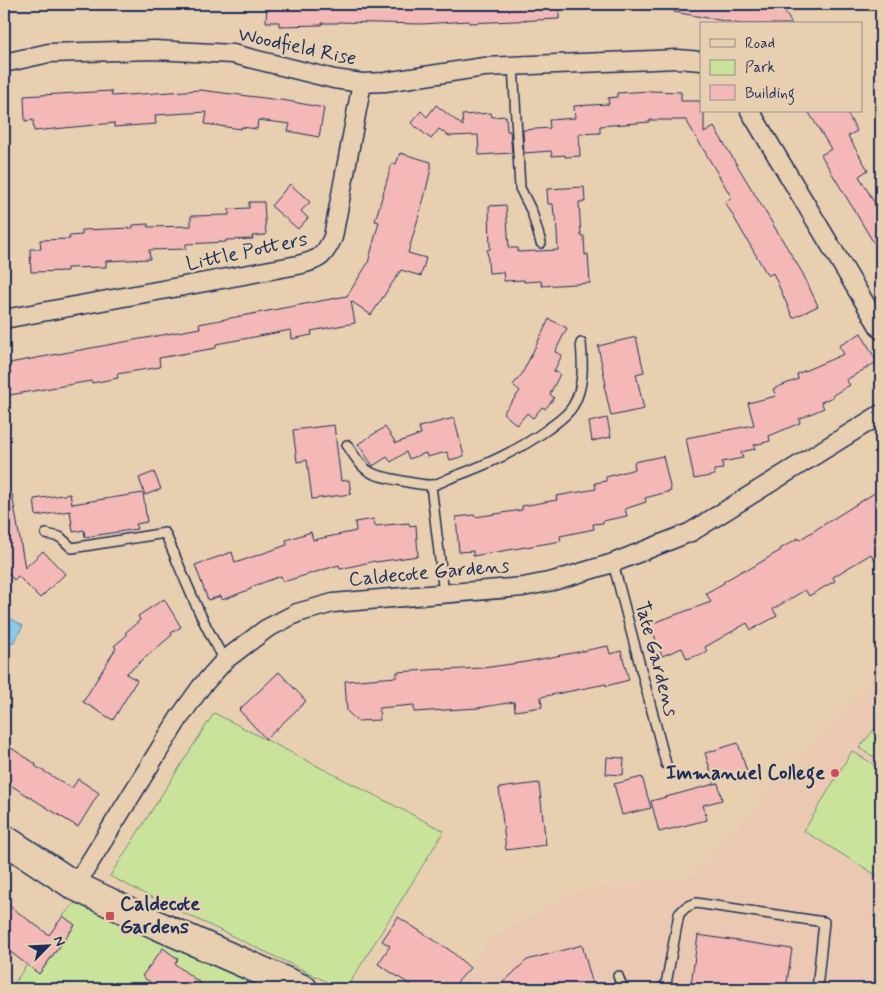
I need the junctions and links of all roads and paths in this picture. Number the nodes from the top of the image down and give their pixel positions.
1 (700, 60) edge
2 (4, 63) edge
3 (513, 65) junction
4 (362, 83) junction
5 (751, 112) edge
6 (541, 243) dead end
7 (4, 320) edge
8 (881, 330) edge
9 (581, 343) dead end
10 (881, 414) edge
11 (347, 445) dead end
12 (431, 485) junction
13 (46, 534) dead end
14 (613, 563) junction
15 (444, 594) junction
16 (226, 660) junction
17 (666, 764) dead end
18 (4, 839) edge
19 (76, 886) junction
20 (618, 976) dead end
21 (303, 989) edge
22 (623, 989) edge
23 (662, 989) edge
24 (817, 989) edge

1 - 3 street, Woodfield Rise
2 - 4 street, Woodfield Rise
3 - 4 street, Woodfield Rise
3 - 6 lane
4 - 7 street, Little Potters
5 - 8 street
9 - 12 lane
10 - 14 street, Caldecote Gardens
11 - 12 lane
12 - 15 lane
13 - 16 lane
14 - 15 street, Caldecote Gardens
14 - 17 lane, Tate Gardens
15 - 16 street, Caldecote Gardens
16 - 19 street, Caldecote Gardens
18 - 19 main road
19 - 21 main road
20 - 22 lane
23 - 24 lane

